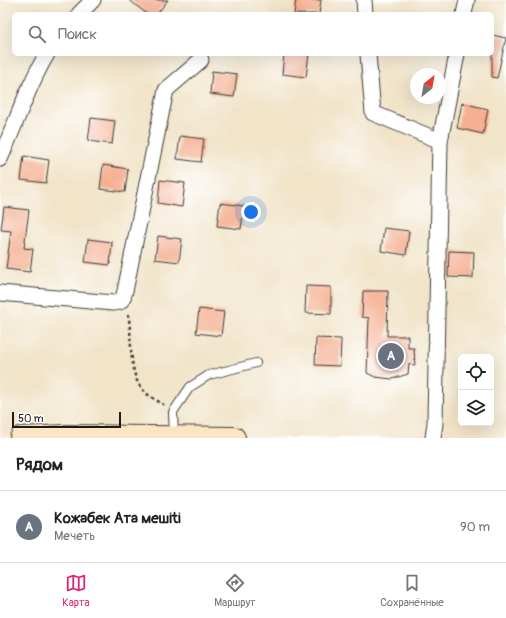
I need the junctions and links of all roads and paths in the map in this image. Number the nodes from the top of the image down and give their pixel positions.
1 (93, 0) edge
2 (364, 0) edge
3 (467, 0) edge
4 (80, 12) edge
5 (365, 12) edge
6 (464, 12) edge
7 (46, 56) edge
8 (368, 56) edge
9 (457, 56) edge
10 (201, 60) dead end
11 (440, 141) junction
12 (0, 159) edge
13 (0, 293) edge
14 (120, 302) junction
15 (256, 363) dead end
16 (174, 412) junction
17 (174, 436) junction
18 (66, 437) edge
19 (21, 438) edge
20 (234, 438) edge
21 (433, 438) edge

1 - 4 street
2 - 5 street
3 - 6 street
7 - 12 street
8 - 11 street
9 - 11 street
10 - 14 street
11 - 21 street
13 - 14 street
14 - 16 path
15 - 16 lane
16 - 17 lane
17 - 18 main road
17 - 20 main road
18 - 19 main road

